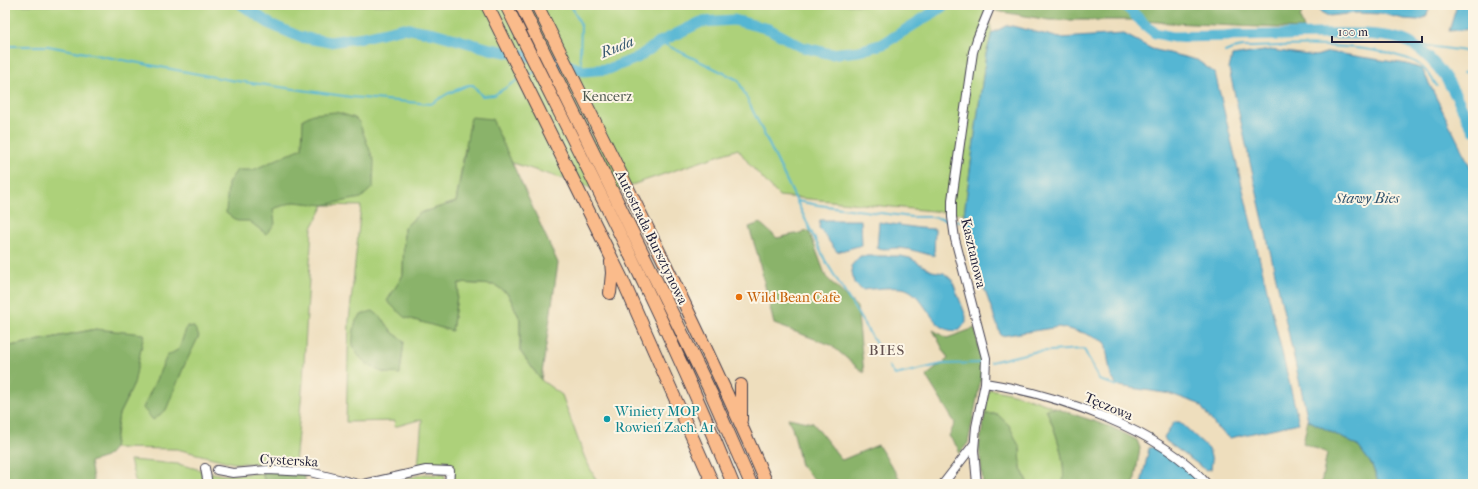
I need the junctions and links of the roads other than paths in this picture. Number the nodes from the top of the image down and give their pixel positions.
1 (506, 5) edge
2 (521, 5) edge
3 (537, 5) edge
4 (991, 5) edge
5 (489, 10) edge
6 (610, 256) junction
7 (610, 293) dead end
8 (985, 383) junction
9 (741, 385) dead end
10 (742, 426) junction
11 (975, 444) junction
12 (205, 468) dead end
13 (217, 470) dead end
14 (355, 483) edge
15 (208, 484) edge
16 (364, 484) edge
17 (449, 484) edge
18 (714, 484) edge
19 (734, 484) edge
20 (751, 484) edge
21 (767, 484) edge
22 (943, 484) edge
23 (977, 484) edge
24 (1208, 484) edge

1 - 19 highway, Autostrada Bursztynowa
2 - 20 highway, Autostrada Bursztynowa
3 - 10 highway
4 - 8 street, Kasztanowa
5 - 6 highway
6 - 7 highway
6 - 18 highway
8 - 11 street, Kasztanowa
8 - 24 street, Tęczowa
9 - 10 highway
10 - 21 highway
11 - 22 street
11 - 23 street, Kasztanowa
12 - 15 street
13 - 14 street, Cysterska
16 - 17 street

